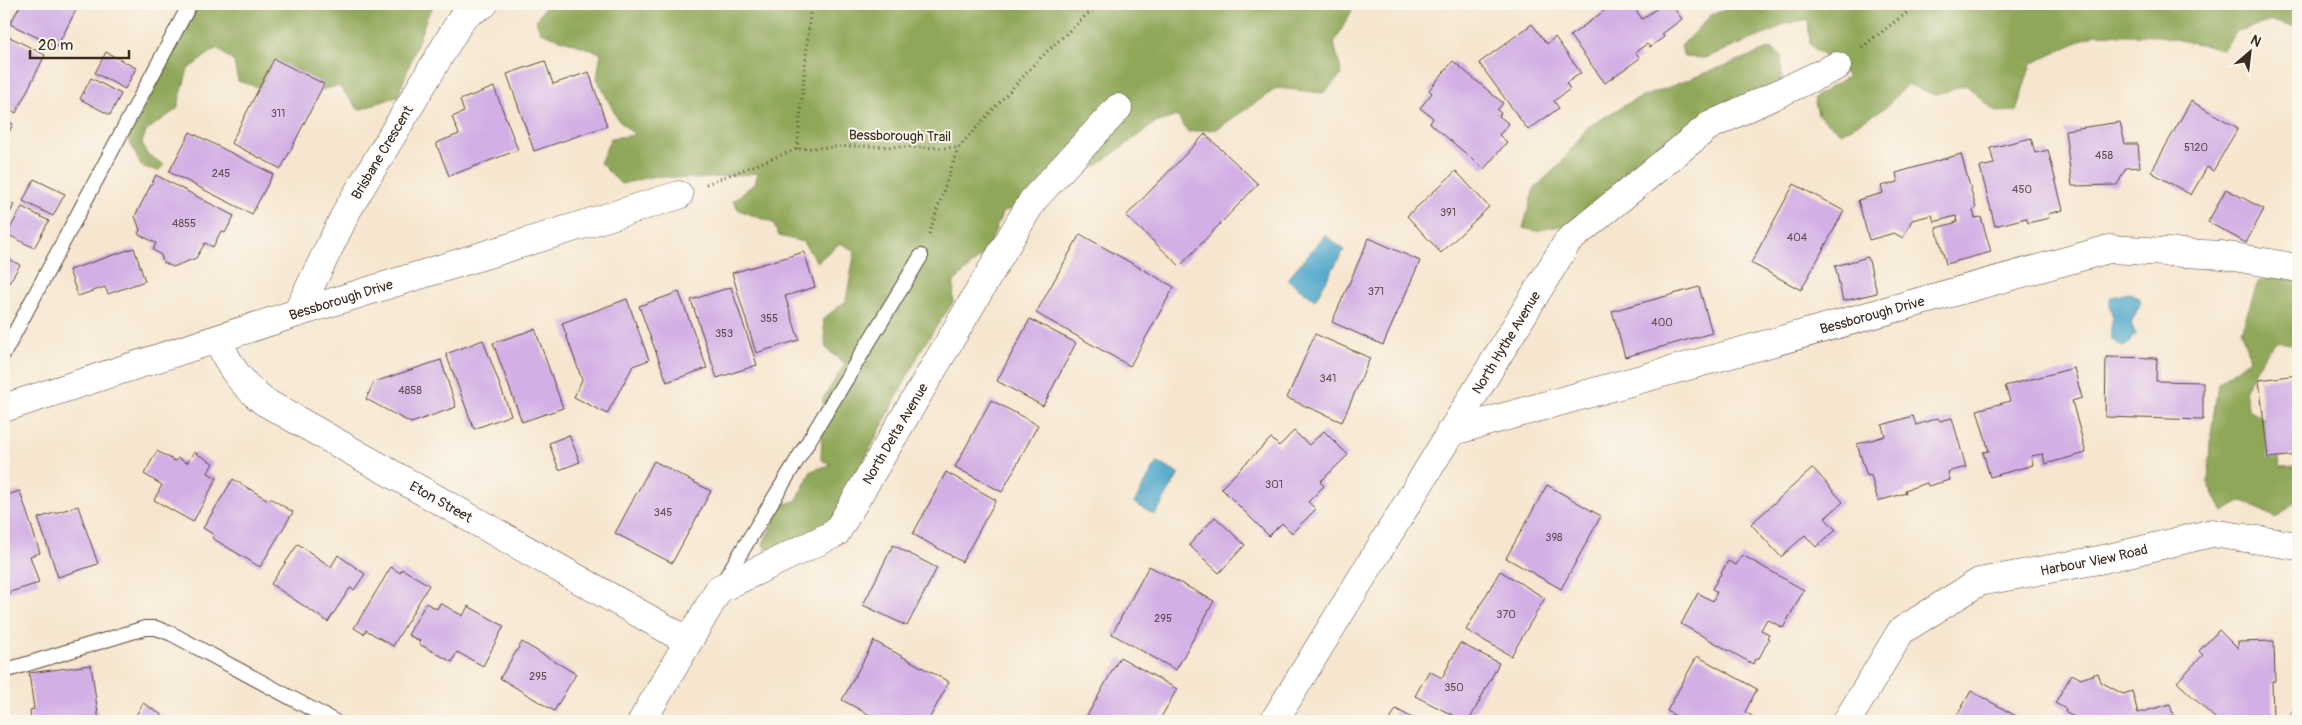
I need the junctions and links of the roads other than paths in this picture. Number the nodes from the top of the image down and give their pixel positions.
1 (190, 4) edge
2 (484, 4) edge
3 (1837, 66) road end
4 (1118, 108) dead end
5 (679, 194) road end
6 (921, 256) road end
7 (2298, 268) edge
8 (297, 313) junction
9 (219, 340) junction
10 (4, 353) edge
11 (4, 406) edge
12 (1450, 432) junction
13 (2298, 546) edge
14 (719, 589) junction
15 (688, 641) junction
16 (4, 671) edge
17 (334, 721) edge
18 (642, 721) edge
19 (1274, 721) edge
20 (1847, 721) edge

1 - 10 lane
2 - 8 street, Brisbane Crescent
3 - 12 street, North Hythe Avenue
4 - 14 street, North Delta Avenue
5 - 8 street, Bessborough Drive
6 - 14 lane
7 - 12 street, Bessborough Drive
8 - 9 street, Bessborough Drive
9 - 11 street, Bessborough Drive
9 - 15 street, Eton Street
12 - 19 street, North Hythe Avenue
13 - 20 street, Harbour View Road
14 - 15 street
15 - 18 street
16 - 17 lane

